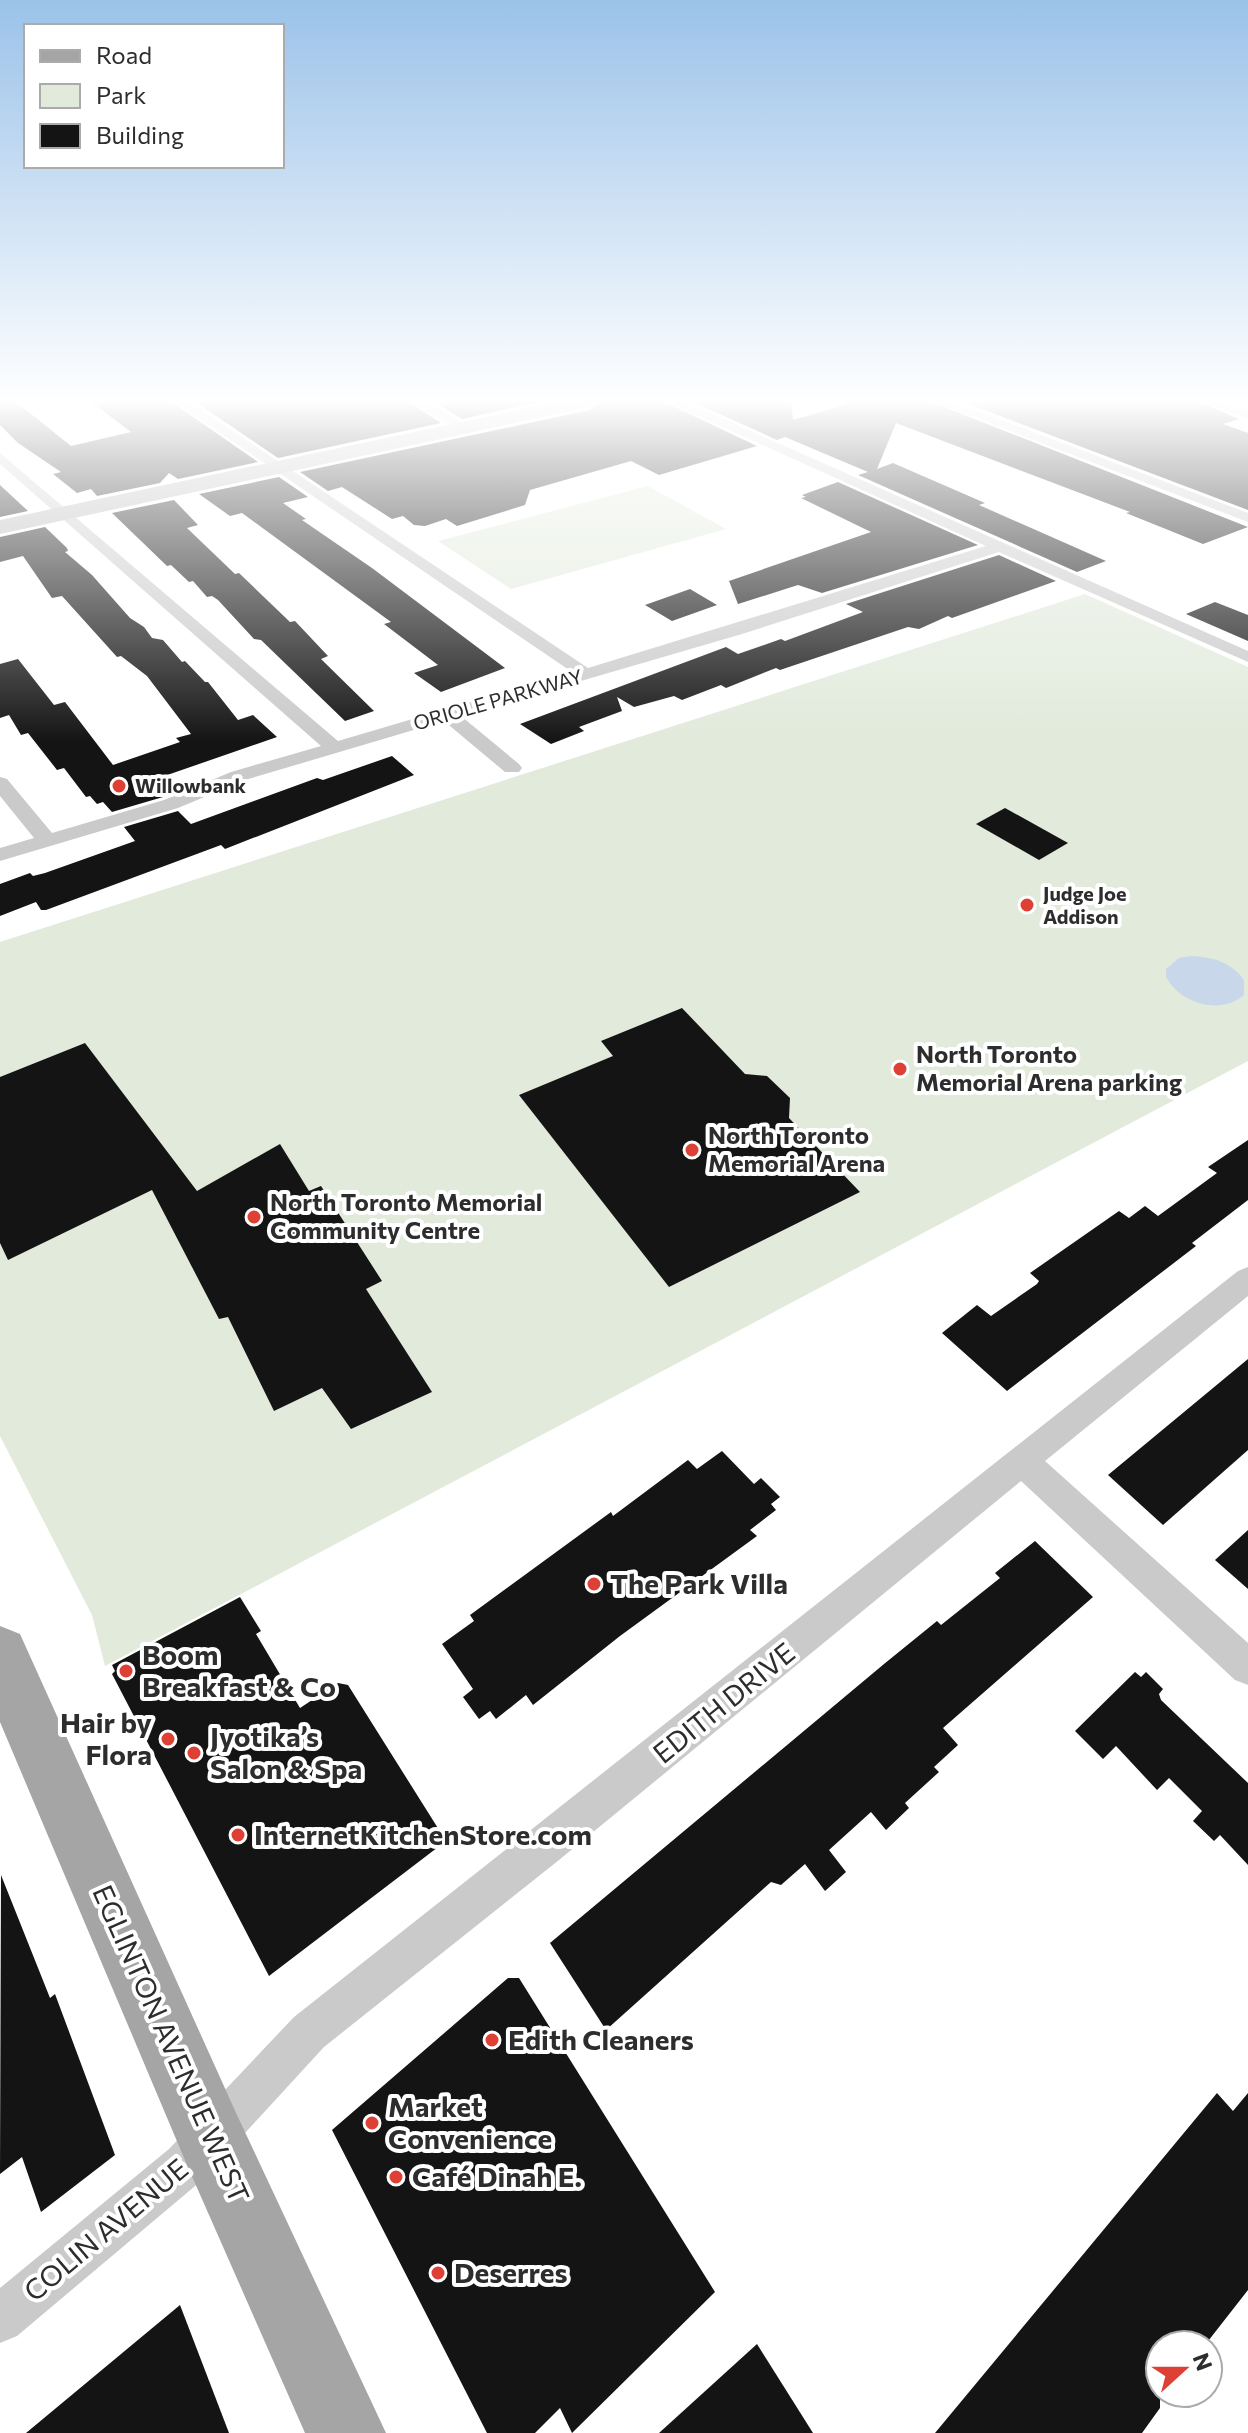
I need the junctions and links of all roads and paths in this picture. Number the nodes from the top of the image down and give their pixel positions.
1 (57, 515) edge
2 (66, 515) edge
3 (348, 515) edge
4 (923, 515) edge
5 (0, 527) edge
6 (997, 548) junction
7 (1248, 657) edge
8 (586, 674) junction
9 (447, 714) junction
10 (335, 748) junction
11 (512, 768) dead end
12 (0, 783) edge
13 (47, 841) junction
14 (0, 855) edge
15 (1248, 1279) edge
16 (1021, 1460) junction
17 (0, 1654) edge
18 (1248, 1667) edge
19 (212, 2140) junction
20 (0, 2319) edge
21 (346, 2433) edge

1 - 5 main road
2 - 10 street
3 - 8 street
4 - 6 street
6 - 7 street
6 - 8 street, ORIOLE PARKWAY
8 - 9 street, ORIOLE PARKWAY
9 - 10 street, ORIOLE PARKWAY
9 - 11 street
10 - 13 street, ORIOLE PARKWAY
12 - 13 street
13 - 14 street, ORIOLE PARKWAY
15 - 16 street, EDITH DRIVE
16 - 18 street
16 - 19 street, EDITH DRIVE
17 - 19 main road, EGLINTON AVENUE WEST
19 - 20 street, COLIN AVENUE
19 - 21 main road, EGLINTON AVENUE WEST

